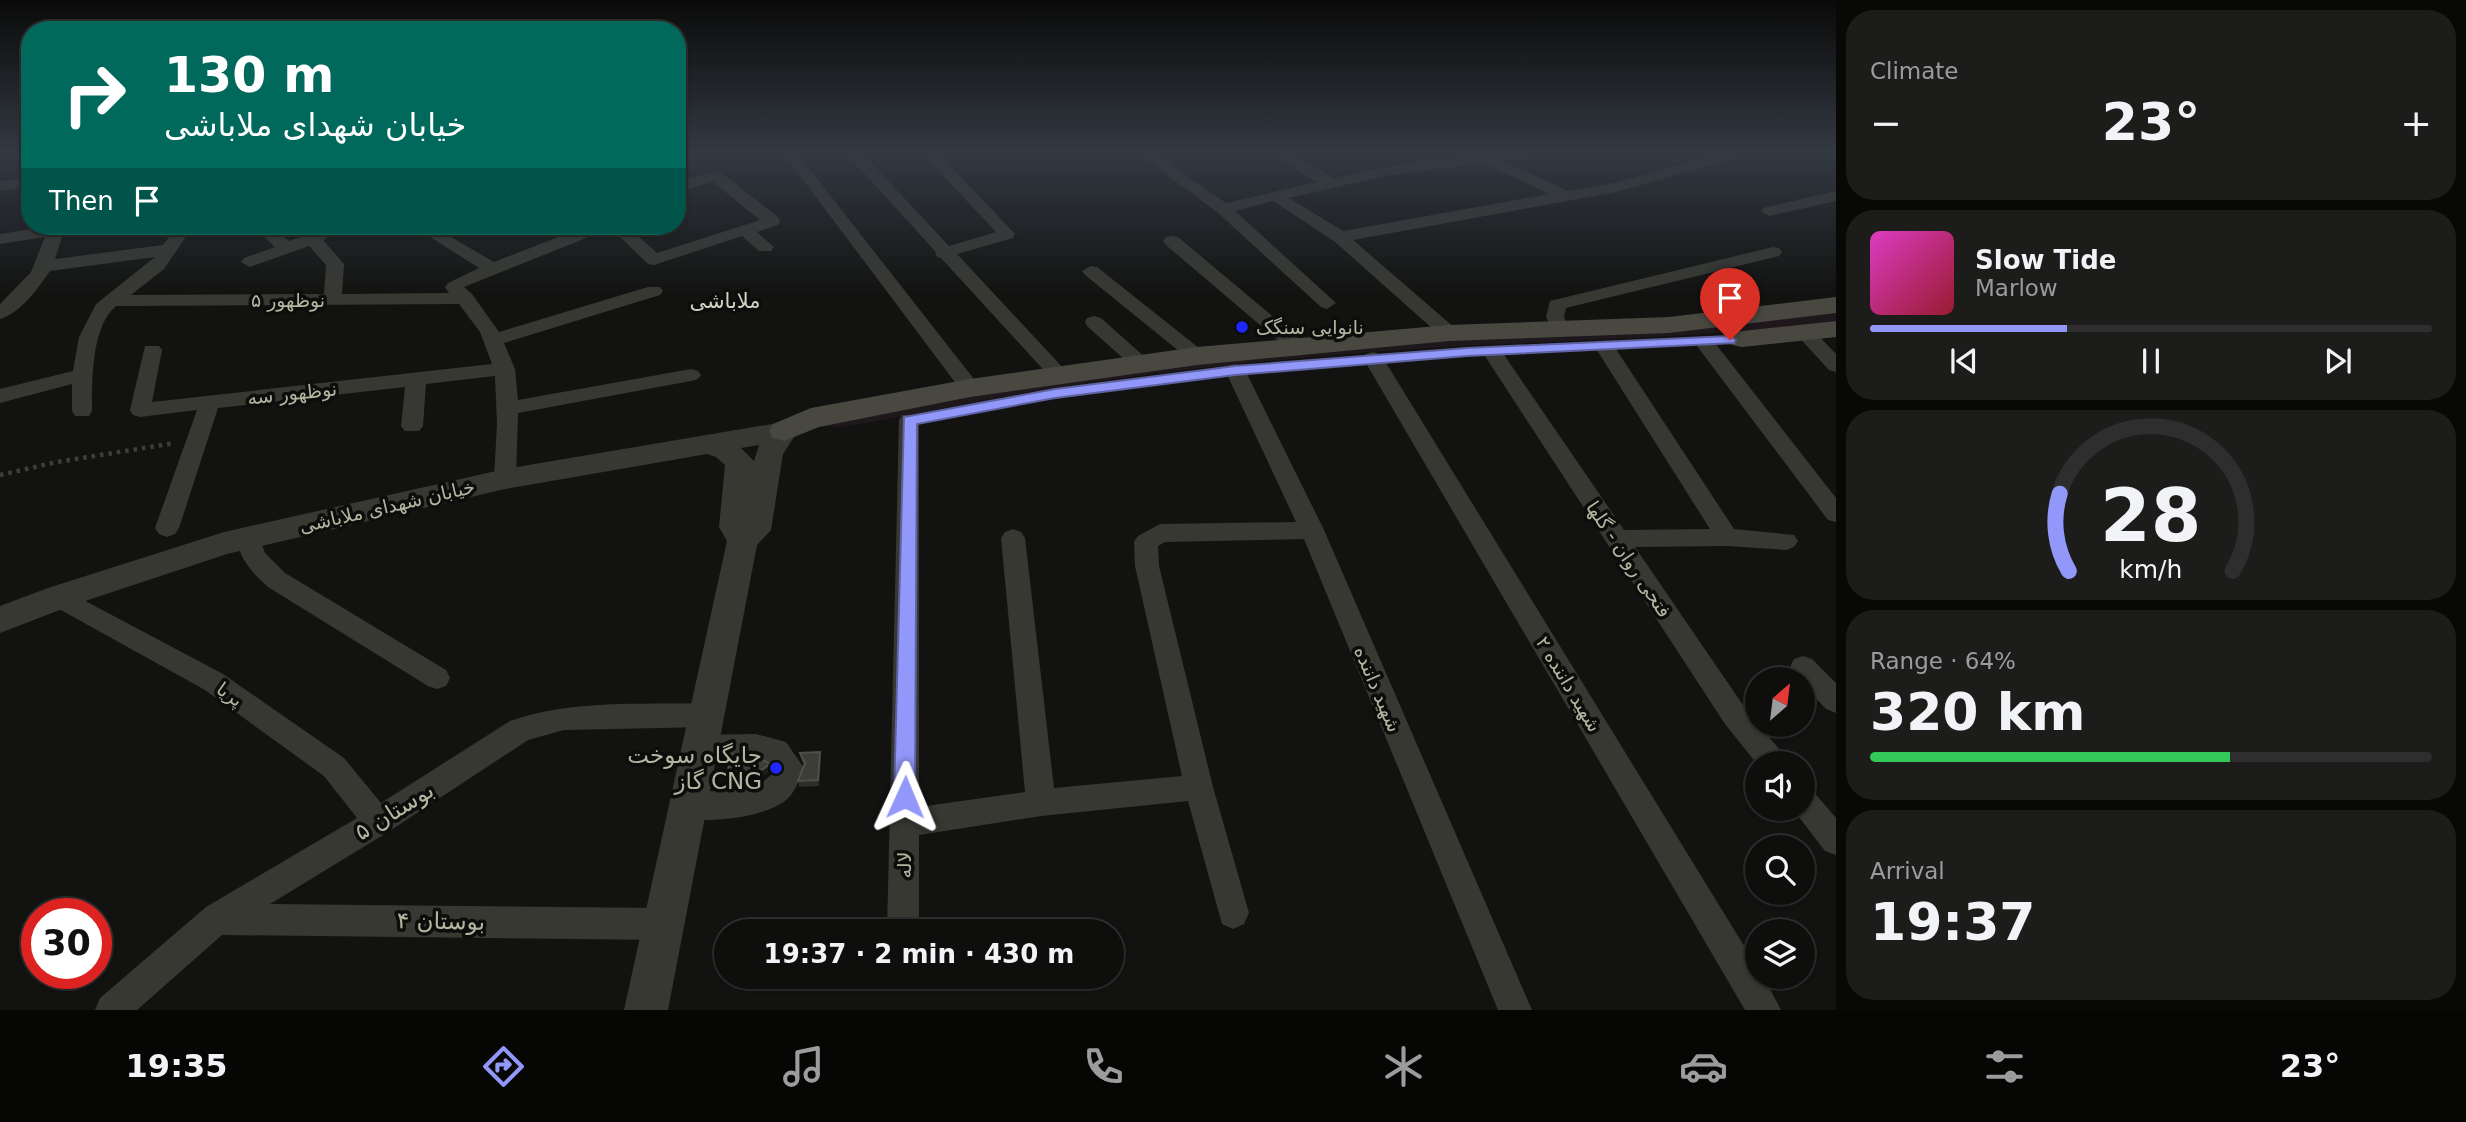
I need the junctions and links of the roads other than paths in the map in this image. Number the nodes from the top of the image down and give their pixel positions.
1 (746, 200) edge
2 (827, 200) edge
3 (896, 200) edge
4 (975, 200) edge
5 (1211, 200) edge
6 (1258, 200) edge
7 (1282, 200) edge
8 (1543, 200) edge
9 (1818, 200) edge
10 (1223, 209) junction
11 (1769, 211) dead end
12 (746, 231) junction
13 (21, 235) edge
14 (56, 235) edge
15 (179, 235) edge
16 (272, 235) edge
17 (322, 235) edge
18 (436, 235) edge
19 (578, 235) edge
20 (626, 235) edge
21 (1340, 237) junction
22 (0, 239) edge
23 (312, 239) junction
24 (1172, 241) dead end
25 (765, 247) dead end
26 (287, 248) junction
27 (168, 250) junction
28 (1773, 252) dead end
29 (943, 253) junction
30 (250, 262) dead end
31 (44, 267) junction
32 (492, 269) junction
33 (1091, 271) dead end
34 (654, 291) dead end
35 (466, 298) junction
36 (332, 299) junction
37 (110, 301) junction
38 (1327, 303) dead end
39 (1836, 305) edge
40 (0, 313) edge
41 (1094, 322) dead end
42 (1836, 329) edge
43 (1561, 330) junction
44 (1449, 332) junction
45 (1805, 332) junction
46 (496, 339) junction
47 (1704, 342) junction
48 (1295, 345) junction
49 (1605, 346) junction
50 (152, 350) dead end
51 (1491, 350) junction
52 (1197, 356) junction
53 (1373, 358) junction
54 (1141, 364) junction
55 (1836, 366) edge
56 (505, 369) junction
57 (1235, 370) junction
58 (1058, 374) junction
59 (82, 375) junction
60 (691, 375) dead end
61 (416, 380) junction
62 (970, 388) junction
63 (0, 396) edge
64 (209, 402) junction
65 (509, 408) junction
66 (82, 411) dead end
67 (909, 421) junction
68 (412, 426) dead end
69 (783, 431) junction
70 (708, 444) junction
71 (505, 479) junction
72 (1836, 513) edge
73 (167, 528) dead end
74 (1312, 530) junction
75 (249, 537) junction
76 (1727, 537) junction
77 (1013, 538) dead end
78 (1615, 539) junction
79 (743, 540) junction
80 (1786, 541) dead end
81 (59, 597) junction
82 (0, 620) edge
83 (437, 678) dead end
84 (1815, 679) edge
85 (1836, 701) edge
86 (703, 731) junction
87 (1763, 751) edge
88 (1199, 787) junction
89 (1041, 803) junction
90 (688, 806) junction
91 (1815, 815) edge
92 (378, 822) junction
93 (904, 823) junction
94 (1836, 841) edge
95 (1233, 913) dead end
96 (218, 919) junction
97 (903, 919) edge
98 (664, 924) junction
99 (115, 1007) edge
100 (646, 1010) edge
101 (1515, 1010) edge
102 (1764, 1010) edge

1 - 12 street
2 - 62 street
3 - 29 street
4 - 29 street
5 - 10 street
6 - 10 street
7 - 21 street
8 - 21 street
9 - 11 street
10 - 38 street
12 - 20 street
12 - 25 street
13 - 22 street
14 - 31 street
15 - 27 street
16 - 26 street
17 - 23 street
18 - 32 street
19 - 32 street
21 - 44 street
23 - 26 street
23 - 36 street
24 - 48 street
26 - 30 street
27 - 31 street
27 - 37 street
28 - 43 street
29 - 58 street
31 - 40 street
32 - 35 street
33 - 52 street
34 - 46 street
35 - 36 street, نوظهور ۵
35 - 46 street
36 - 37 street, نوظهور ۵
37 - 59 street
39 - 43 main road, خیابان شهدای ملاباشی
41 - 54 street
42 - 45 main road, خیابان شهدای ملاباشی
43 - 44 main road, خیابان شهدای ملاباشی
44 - 48 main road, خیابان شهدای ملاباشی
45 - 47 main road, خیابان شهدای ملاباشی
45 - 55 street
46 - 56 street
47 - 49 main road, خیابان شهدای ملاباشی
47 - 72 street
48 - 52 main road, خیابان شهدای ملاباشی
49 - 51 main road, خیابان شهدای ملاباشی
49 - 76 street
50 - 64 street, نوظهور سه
51 - 53 main road, خیابان شهدای ملاباشی
51 - 78 street, فتحی روان - گلها
52 - 54 main road, خیابان شهدای ملاباشی
53 - 57 main road, خیابان شهدای ملاباشی
53 - 102 street, شهید داننده ۲
54 - 58 main road, خیابان شهدای ملاباشی
56 - 61 street, نوظهور سه
56 - 65 street
57 - 67 main road, خیابان شهدای ملاباشی
57 - 74 street, شهید داننده
58 - 62 main road, خیابان شهدای ملاباشی
59 - 63 street
59 - 66 street
60 - 65 street
61 - 64 street, نوظهور سه
61 - 68 street
62 - 69 main road, خیابان شهدای ملاباشی
64 - 73 street
65 - 71 street
67 - 69 main road, خیابان شهدای ملاباشی
67 - 93 street, لاله
69 - 70 street, خیابان شهدای ملاباشی
69 - 79 street
70 - 71 street, خیابان شهدای ملاباشی
70 - 79 street
71 - 75 street, خیابان شهدای ملاباشی
74 - 88 street
74 - 101 street, شهید داننده
75 - 81 street, خیابان شهدای ملاباشی
75 - 83 street
76 - 78 street
76 - 80 street
77 - 89 street
78 - 87 street, فتحی روان - گلها
79 - 86 street
81 - 82 street, خیابان شهدای ملاباشی
81 - 92 street, پریا
84 - 85 street
86 - 90 street
86 - 90 street, بوستان ۵
86 - 92 street, بوستان ۵
88 - 89 street
88 - 95 street
89 - 93 street
90 - 98 street
91 - 94 street
92 - 96 street, بوستان ۵
93 - 97 street, لاله
96 - 98 street, بوستان ۴
96 - 99 street, بوستان ۵
98 - 100 street

